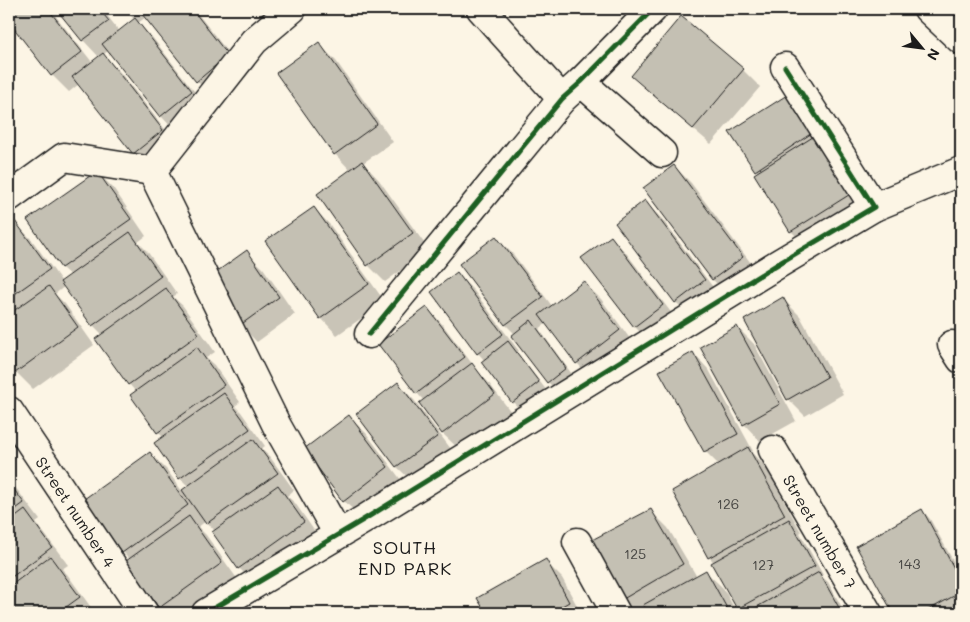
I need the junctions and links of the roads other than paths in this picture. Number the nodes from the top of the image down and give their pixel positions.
1 (292, 9) edge
2 (481, 9) edge
3 (653, 9) edge
4 (928, 9) edge
5 (961, 40) edge
6 (785, 67) dead end
7 (572, 90) junction
8 (662, 154) dead end
9 (152, 171) junction
10 (961, 171) edge
11 (9, 197) edge
12 (874, 207) junction
13 (369, 334) dead end
14 (9, 411) edge
15 (773, 450) dead end
16 (338, 534) junction
17 (577, 542) dead end
18 (144, 613) edge
19 (206, 613) edge
20 (616, 613) edge
21 (868, 613) edge

1 - 9 street
2 - 7 street
3 - 7 street
4 - 5 street
6 - 12 street
7 - 8 street
7 - 13 street
9 - 11 street
9 - 16 street
10 - 12 street
12 - 16 street
14 - 18 street, Street number 4
15 - 21 street, Street number 7
16 - 19 street
17 - 20 street

